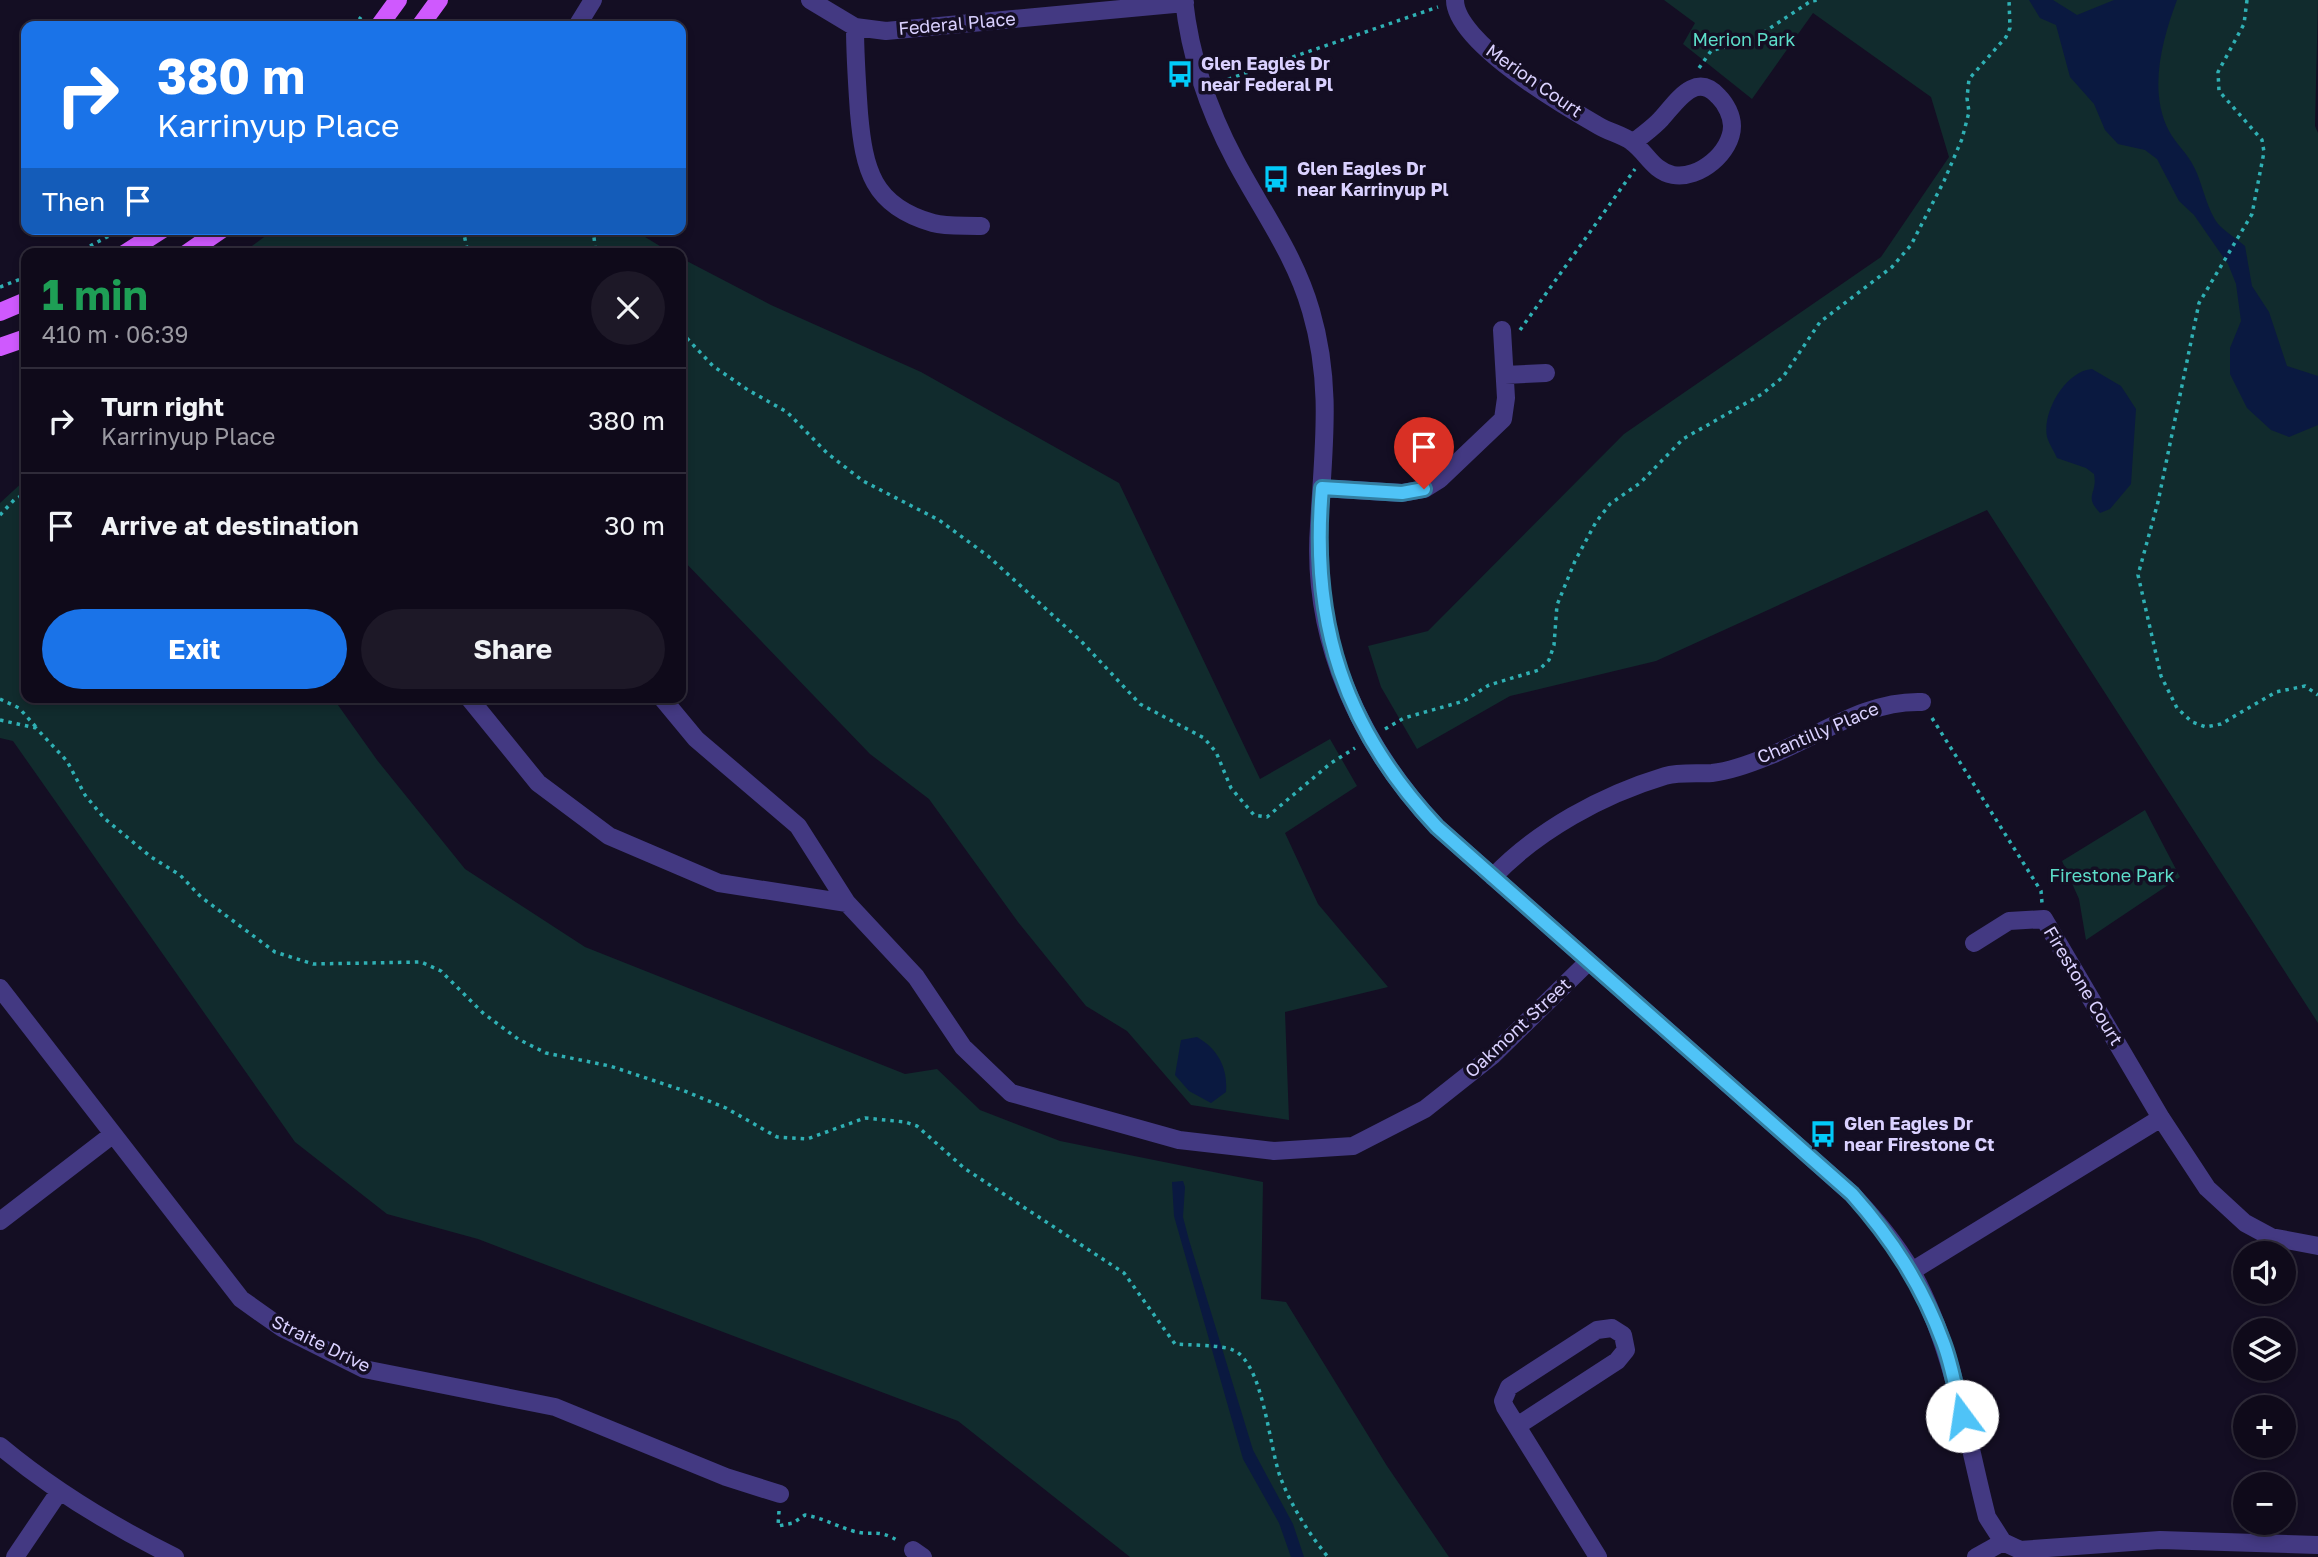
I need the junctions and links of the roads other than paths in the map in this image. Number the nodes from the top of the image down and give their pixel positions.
1 (398, 0) edge
2 (439, 0) edge
3 (593, 0) edge
4 (810, 0) edge
5 (1184, 2) edge
6 (1455, 2) edge
7 (383, 21) edge
8 (424, 21) edge
9 (580, 21) edge
10 (855, 27) junction
11 (1638, 149) junction
12 (981, 226) dead end
13 (154, 235) edge
14 (214, 235) edge
15 (133, 248) edge
16 (195, 248) edge
17 (21, 303) edge
18 (0, 312) edge
19 (1502, 330) road end
20 (21, 340) edge
21 (0, 347) edge
22 (1546, 373) dead end
23 (1505, 375) junction
24 (1322, 488) junction
25 (1922, 702) road end
26 (472, 703) edge
27 (666, 703) edge
28 (1493, 877) junction
29 (846, 903) junction
30 (1974, 943) dead end
31 (1588, 962) junction
32 (0, 988) edge
33 (2161, 1118) junction
34 (112, 1135) junction
35 (0, 1222) edge
36 (2318, 1246) edge
37 (1912, 1271) junction
38 (1517, 1426) junction
39 (0, 1446) edge
40 (59, 1493) junction
41 (780, 1494) road end
42 (2003, 1542) junction
43 (2318, 1545) edge
44 (15, 1557) edge
45 (175, 1557) edge
46 (1598, 1557) edge
47 (1976, 1557) edge

1 - 7 main road
2 - 8 main road
3 - 9 street
4 - 10 street, Federal Place
5 - 10 street, Federal Place
5 - 24 street
6 - 11 street, Merion Court
10 - 12 street
11 - 11 street, Merion Court
13 - 15 main road
14 - 16 main road
17 - 18 main road
19 - 23 street
20 - 21 main road
22 - 23 street
23 - 24 street
24 - 28 street
25 - 28 street, Chantilly Place
26 - 29 street
27 - 29 street, Oakmont Street
28 - 31 street
29 - 31 street, Oakmont Street
30 - 33 street, Firestone Court
31 - 37 street
32 - 34 street, Straite Drive
33 - 36 street, Firestone Court
33 - 37 street
34 - 35 street
34 - 41 street, Straite Drive
37 - 42 street
38 - 38 street
38 - 46 street
39 - 40 street
40 - 44 street
40 - 45 street
42 - 43 street
42 - 47 street

